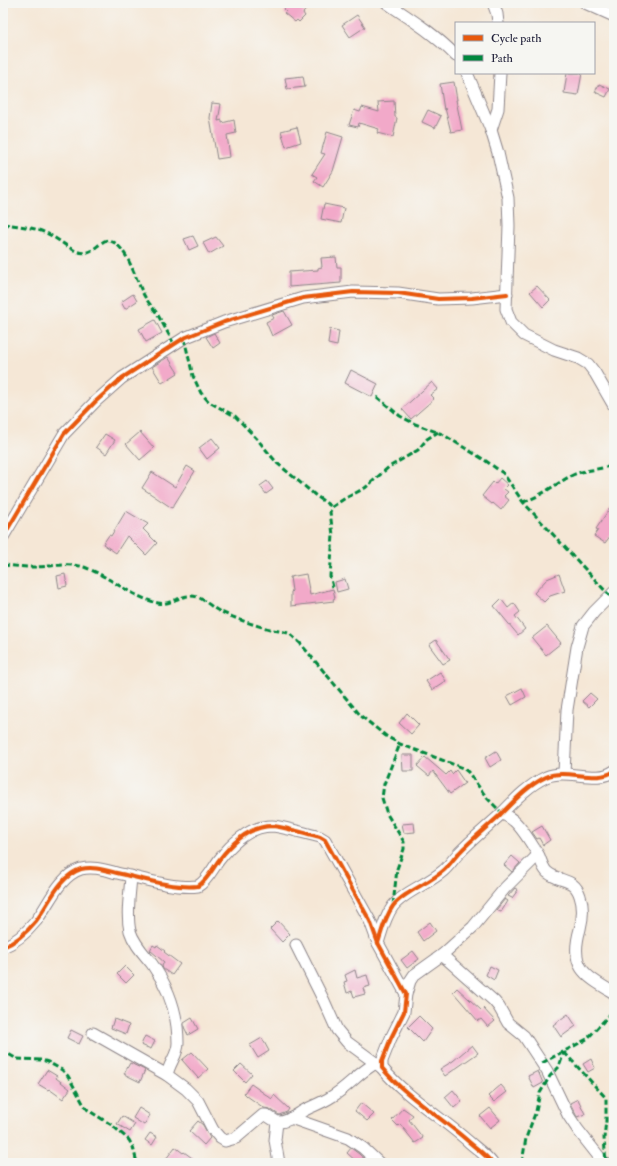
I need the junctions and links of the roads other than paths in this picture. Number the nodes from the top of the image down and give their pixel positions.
1 (387, 3) edge
2 (493, 3) edge
3 (585, 3) edge
4 (614, 16) edge
5 (498, 22) edge
6 (455, 55) edge
7 (467, 74) edge
8 (500, 74) edge
9 (492, 130) junction
10 (507, 294) junction
11 (614, 406) edge
12 (3, 537) edge
13 (614, 592) edge
14 (614, 771) edge
15 (564, 773) junction
16 (502, 813) junction
17 (538, 855) junction
18 (131, 876) junction
19 (378, 942) junction
20 (296, 945) dead end
21 (3, 947) edge
22 (442, 955) junction
23 (614, 992) edge
24 (406, 994) junction
25 (93, 1033) dead end
26 (379, 1066) junction
27 (167, 1074) junction
28 (291, 1118) junction
29 (277, 1122) junction
30 (279, 1163) edge
31 (378, 1163) edge
32 (492, 1163) edge
33 (604, 1163) edge

1 - 6 street
2 - 5 street
3 - 4 street
7 - 9 street
8 - 9 street
9 - 10 street
10 - 11 street
10 - 12 street
13 - 15 street
14 - 15 street
15 - 16 street
16 - 17 street
16 - 19 street
17 - 22 street
17 - 23 street
18 - 19 street
18 - 21 street
18 - 27 street
19 - 24 street
20 - 26 street
22 - 24 street
22 - 33 street
24 - 26 street
25 - 27 street
26 - 28 street
26 - 32 street
27 - 29 street
28 - 29 street
28 - 31 street
29 - 30 street

